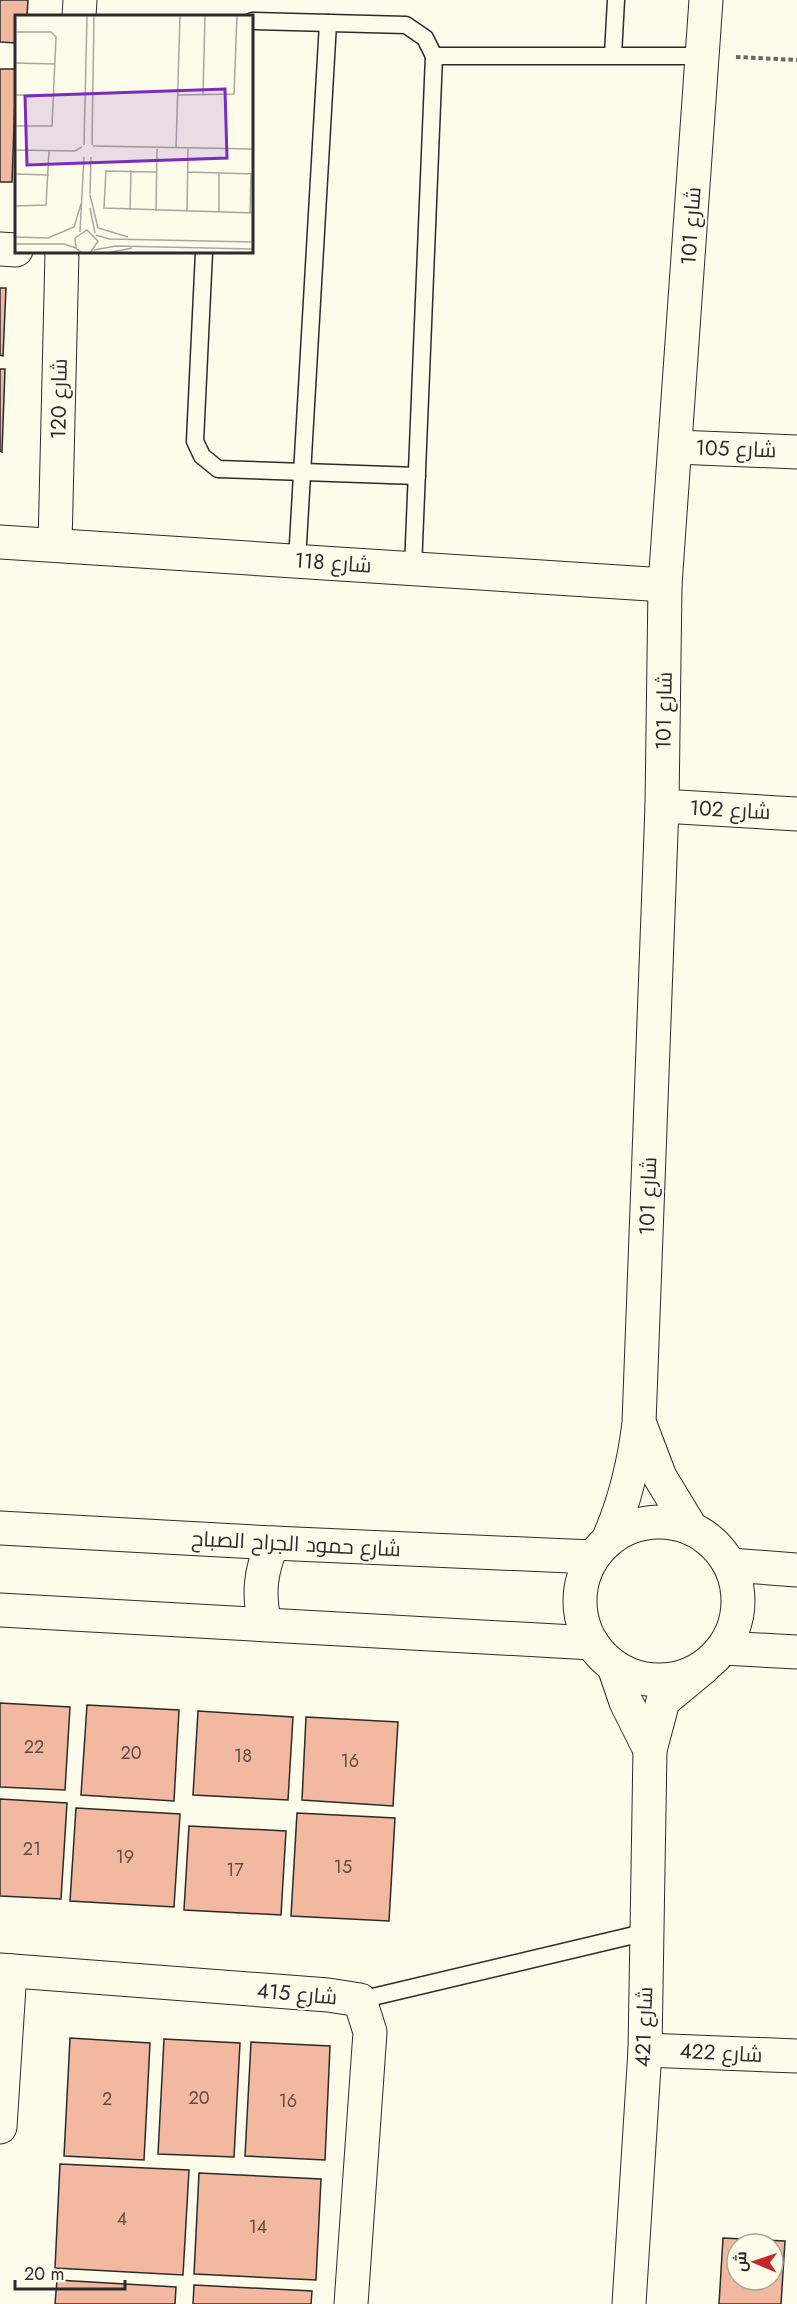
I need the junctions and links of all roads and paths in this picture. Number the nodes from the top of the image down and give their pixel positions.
1 (80, 0) edge
2 (616, 0) edge
3 (706, 0) edge
4 (79, 15) edge
5 (254, 21) edge
6 (328, 23) junction
7 (613, 55) junction
8 (434, 56) junction
9 (702, 56) junction
10 (797, 60) edge
11 (0, 249) edge
12 (15, 250) edge
13 (62, 254) edge
14 (204, 254) edge
15 (676, 447) junction
16 (797, 452) edge
17 (301, 472) junction
18 (417, 476) junction
19 (0, 542) edge
20 (55, 545) junction
21 (297, 561) junction
22 (413, 568) junction
23 (665, 585) junction
24 (662, 807) junction
25 (797, 814) edge
26 (639, 1422) junction
27 (0, 1528) edge
28 (691, 1528) junction
29 (273, 1543) junction
30 (600, 1549) junction
31 (730, 1565) junction
32 (797, 1570) edge
33 (0, 1610) edge
34 (265, 1624) junction
35 (797, 1652) edge
36 (603, 1655) junction
37 (713, 1657) junction
38 (650, 1750) junction
39 (647, 1932) junction
40 (5, 1971) edge
41 (360, 2000) junction
42 (645, 2050) junction
43 (797, 2056) edge
44 (0, 2127) edge
45 (351, 2304) edge
46 (628, 2304) edge

1 - 4 street
2 - 7 lane
3 - 9 street, شارع 101
5 - 6 lane
6 - 8 lane
6 - 17 lane
7 - 8 lane
7 - 9 lane
8 - 18 lane
9 - 10 path
9 - 15 street, شارع 101
11 - 12 street
13 - 20 street, شارع 120
14 - 17 lane
15 - 16 street, شارع 105
15 - 23 street, شارع 101
17 - 18 lane
17 - 21 lane
18 - 22 lane
19 - 20 street, شارع 118
20 - 21 street, شارع 118
21 - 22 street, شارع 118
22 - 23 street, شارع 118
23 - 24 street, شارع 101
24 - 25 street, شارع 102
24 - 26 street, شارع 101
26 - 28 street, شارع 101
26 - 30 street, شارع 101
27 - 29 street, شارع حمود الجراح الصباح
28 - 30 street
28 - 31 street
29 - 30 street, شارع حمود الجراح الصباح
29 - 34 street
30 - 36 street
31 - 32 street
31 - 37 street
33 - 34 street
34 - 36 street
35 - 37 street
36 - 37 street
36 - 38 street, شارع 421
37 - 38 street, شارع 421
38 - 39 street, شارع 421
39 - 41 lane
39 - 42 street, شارع 421
40 - 41 street, شارع 415
40 - 44 street
41 - 45 street, شارع 415
42 - 43 street, شارع 422
42 - 46 street, شارع 421

